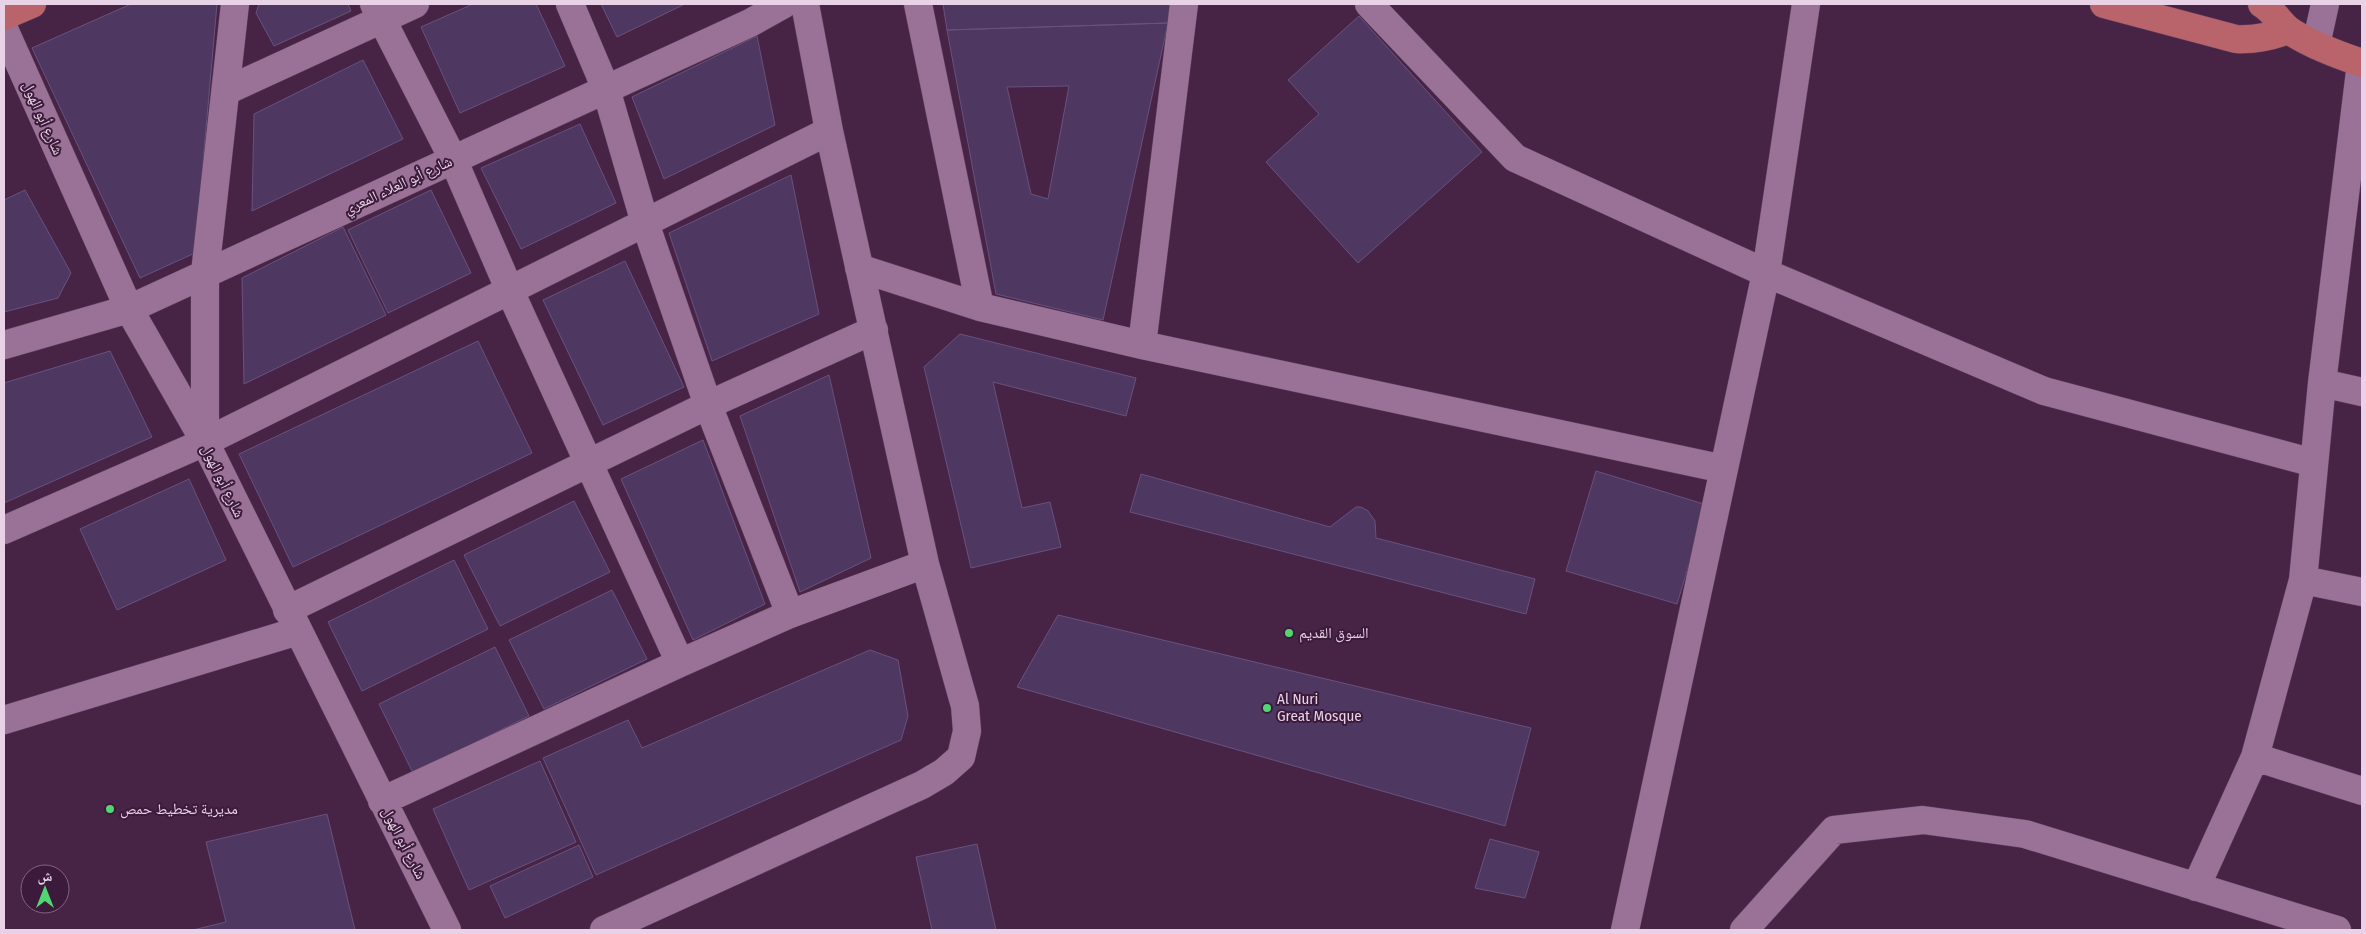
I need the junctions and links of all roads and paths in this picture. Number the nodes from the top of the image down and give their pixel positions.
1 (32, 4) edge
2 (235, 4) edge
3 (415, 4) edge
4 (570, 4) edge
5 (784, 4) edge
6 (805, 4) edge
7 (918, 4) edge
8 (1184, 4) edge
9 (1369, 4) edge
10 (1806, 4) edge
11 (2104, 4) edge
12 (2262, 4) edge
13 (2325, 4) edge
14 (378, 11) edge
15 (4, 16) edge
16 (4, 30) edge
17 (2288, 30) junction
18 (2316, 45) junction
19 (2362, 63) edge
20 (606, 89) junction
21 (226, 91) junction
22 (829, 131) junction
23 (453, 159) junction
24 (645, 223) junction
25 (859, 268) junction
26 (205, 273) junction
27 (1766, 273) junction
28 (510, 291) junction
29 (980, 307) junction
30 (129, 309) junction
31 (874, 330) junction
32 (4, 345) edge
33 (1142, 345) junction
34 (2322, 383) junction
35 (2362, 392) edge
36 (708, 405) junction
37 (205, 442) junction
38 (589, 462) junction
39 (2314, 463) junction
40 (1724, 469) junction
41 (4, 530) edge
42 (925, 564) junction
43 (2303, 580) junction
44 (2362, 592) edge
45 (790, 614) junction
46 (293, 620) junction
47 (680, 663) junction
48 (4, 720) edge
49 (2255, 757) junction
50 (2362, 791) edge
51 (382, 801) junction
52 (2196, 887) junction
53 (447, 930) edge
54 (604, 930) edge
55 (1625, 930) edge
56 (1744, 930) edge
57 (2337, 930) edge

1 - 15 main road
2 - 21 street
3 - 14 street
4 - 20 street
5 - 20 street, شارع أبو العلاء المعري
6 - 22 street
7 - 29 street
8 - 33 street
9 - 27 street
10 - 27 street
11 - 17 main road
12 - 17 main road
13 - 18 street
14 - 21 street
14 - 23 street
16 - 30 street, شارع أبو الهول
17 - 18 main road
18 - 19 main road
19 - 34 street
20 - 23 street, شارع أبو العلاء المعري
20 - 24 street
21 - 26 street
22 - 24 street
22 - 25 street
23 - 26 street, شارع أبو العلاء المعري
23 - 28 street
24 - 28 street
24 - 36 street
25 - 29 street
25 - 31 street
26 - 30 street, شارع أبو العلاء المعري
26 - 37 street
27 - 39 street
27 - 40 street
28 - 37 street
28 - 38 street
29 - 33 street
30 - 32 street, شارع أبو العلاء المعري
30 - 37 street, شارع أبو الهول
31 - 36 street
31 - 42 street
33 - 40 street
34 - 35 street
34 - 39 street
36 - 38 street
36 - 45 street
37 - 41 street
37 - 46 street, شارع أبو الهول
38 - 46 street
38 - 47 street
39 - 43 street
40 - 55 street
42 - 45 street
42 - 54 street
43 - 44 street
43 - 49 street
45 - 47 street
46 - 48 street
46 - 51 street, شارع أبو الهول
47 - 51 street
49 - 50 street
49 - 52 street
51 - 53 street, شارع أبو الهول
52 - 56 street
52 - 57 street

